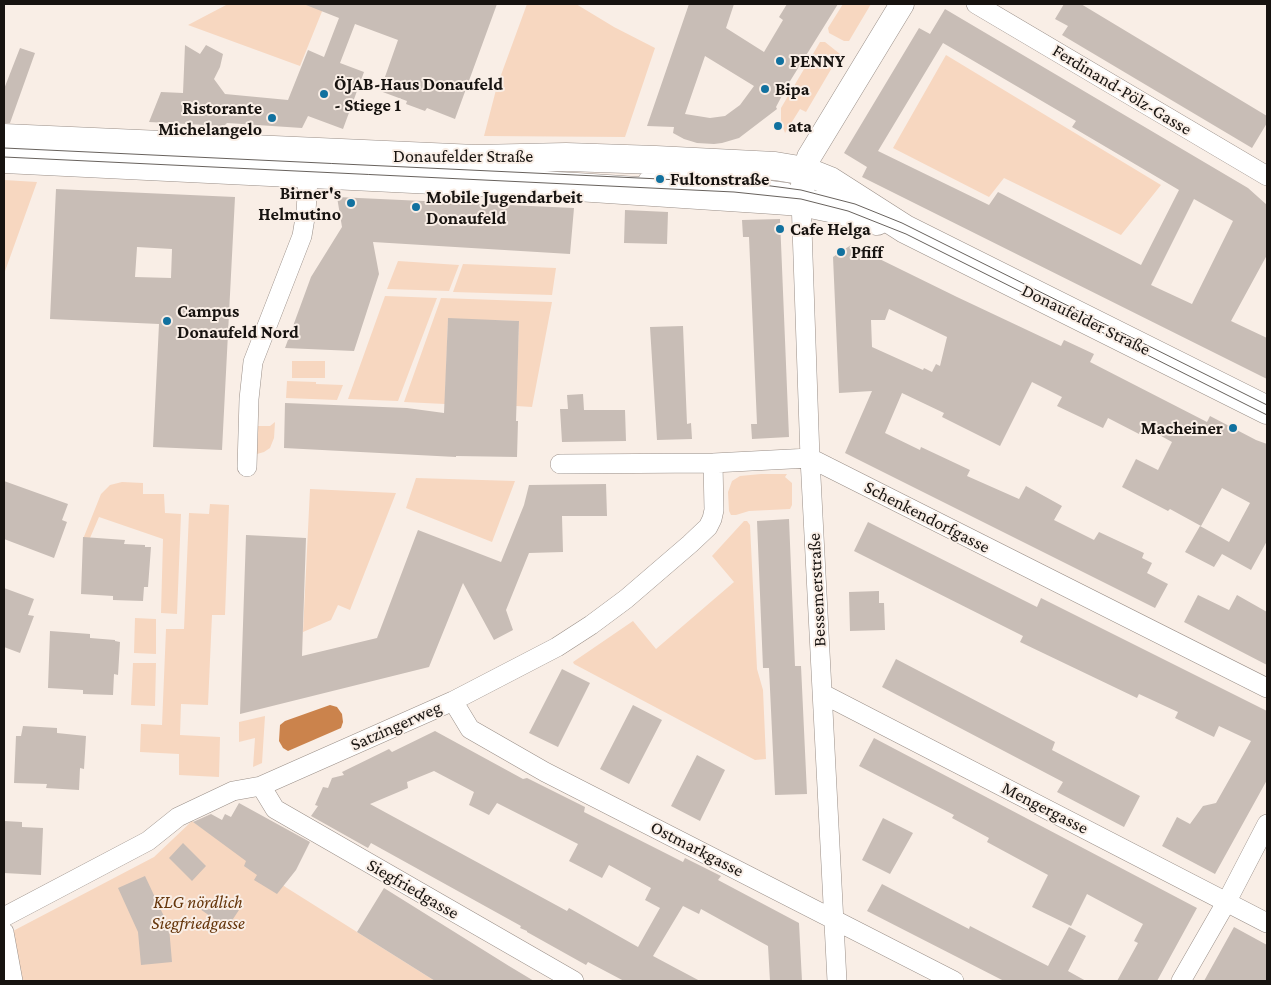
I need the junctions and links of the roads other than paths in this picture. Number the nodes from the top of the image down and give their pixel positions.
1 (902, 4) edge
2 (976, 4) edge
3 (4, 138) edge
4 (4, 148) edge
5 (4, 159) edge
6 (270, 160) dead end
7 (309, 163) junction
8 (1267, 176) edge
9 (633, 177) dead end
10 (803, 191) junction
11 (838, 199) dead end
12 (905, 229) junction
13 (1267, 410) edge
14 (810, 458) junction
15 (713, 462) junction
16 (560, 464) dead end
17 (247, 467) dead end
18 (1267, 688) edge
19 (823, 694) junction
20 (453, 701) junction
21 (261, 786) junction
22 (1267, 824) edge
23 (1227, 901) junction
24 (4, 917) edge
25 (834, 918) junction
26 (1267, 923) edge
27 (4, 932) edge
28 (13, 981) edge
29 (574, 981) edge
30 (837, 981) edge
31 (954, 981) edge
32 (1181, 981) edge

1 - 10 street
2 - 8 street, Ferdinand-Pölz-Gasse
3 - 7 main road, Donaufelder Straße
4 - 6 lane
5 - 7 main road, Donaufelder Straße
7 - 10 main road, Donaufelder Straße
7 - 17 street
9 - 10 lane, Donaufelder Straße
10 - 12 main road, Donaufelder Straße
10 - 14 street, Bessemerstraße
11 - 12 lane, Donaufelder Straße
12 - 13 main road, Donaufelder Straße
14 - 15 street, Schenkendorfgasse
14 - 18 street, Schenkendorfgasse
14 - 19 street, Bessemerstraße
15 - 16 street, Schenkendorfgasse
15 - 20 street, Satzingerweg
19 - 23 street, Mengergasse
19 - 25 street, Bessemerstraße
20 - 21 street, Satzingerweg
20 - 25 street, Ostmarkgasse
21 - 24 street, Satzingerweg
21 - 29 street, Siegfriedgasse
22 - 23 street
23 - 26 street, Mengergasse
23 - 32 street
25 - 30 street, Bessemerstraße
25 - 31 street, Ostmarkgasse
27 - 28 street

